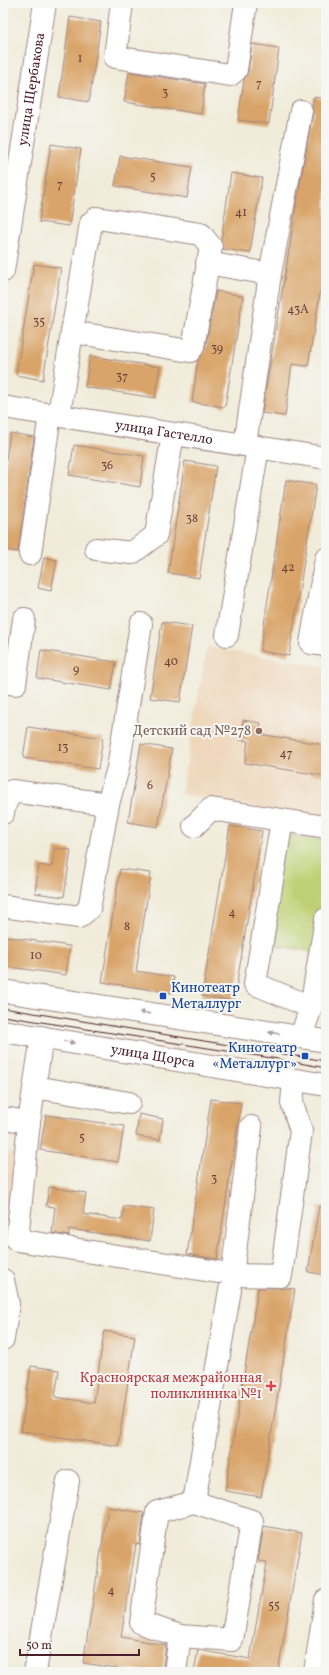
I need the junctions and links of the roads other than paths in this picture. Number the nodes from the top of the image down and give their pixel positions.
1 (45, 3) edge
2 (122, 3) edge
3 (246, 3) edge
4 (301, 111) dead end
5 (207, 263) junction
6 (3, 271) edge
7 (270, 274) junction
8 (72, 332) junction
9 (3, 407) edge
10 (55, 414) junction
11 (173, 434) junction
12 (252, 446) junction
13 (326, 458) edge
14 (96, 550) dead end
15 (30, 554) dead end
16 (326, 559) edge
17 (24, 619) dead end
18 (141, 624) dead end
19 (227, 635) dead end
20 (326, 646) edge
21 (3, 682) edge
22 (108, 804) junction
23 (3, 813) edge
24 (282, 820) junction
25 (194, 826) dead end
26 (326, 827) edge
27 (3, 906) edge
28 (326, 919) edge
29 (3, 992) edge
30 (311, 1007) junction
31 (3, 1030) edge
32 (42, 1037) junction
33 (301, 1037) junction
34 (326, 1041) edge
35 (294, 1080) junction
36 (326, 1085) edge
37 (35, 1087) junction
38 (129, 1103) dead end
39 (3, 1118) edge
40 (29, 1122) junction
41 (251, 1127) dead end
42 (3, 1280) edge
43 (3, 1339) edge
44 (68, 1481) dead end
45 (194, 1502) junction
46 (326, 1600) edge
47 (180, 1636) junction
48 (34, 1672) edge
49 (175, 1672) edge
50 (315, 1672) edge

1 - 6 main road, улица Щербакова
2 - 3 main road
4 - 7 main road
5 - 7 main road
5 - 8 main road
5 - 8 main road
7 - 12 main road
8 - 10 main road
9 - 10 main road, улица Гастелло
10 - 11 main road, улица Гастелло
10 - 15 main road
11 - 12 main road, улица Гастелло
11 - 14 main road
12 - 13 main road, улица Гастелло
12 - 19 main road
16 - 20 main road
17 - 21 main road
18 - 22 main road
22 - 23 main road
22 - 27 main road
24 - 25 main road
24 - 26 main road
24 - 30 main road
28 - 30 main road
33 -> 29 main road
30 - 33 main road
31 - 32 main road, улица Щорса
32 -> 35 main road, улица Щорса
32 - 37 main road
33 - 34 main road
35 - 36 main road, улица Щорса
35 - 41 main road
37 - 38 main road
37 - 40 main road
39 - 40 main road
40 - 45 main road
42 - 43 main road
44 - 48 main road
45 - 47 main road
45 - 47 main road
46 - 50 main road
47 - 49 main road

